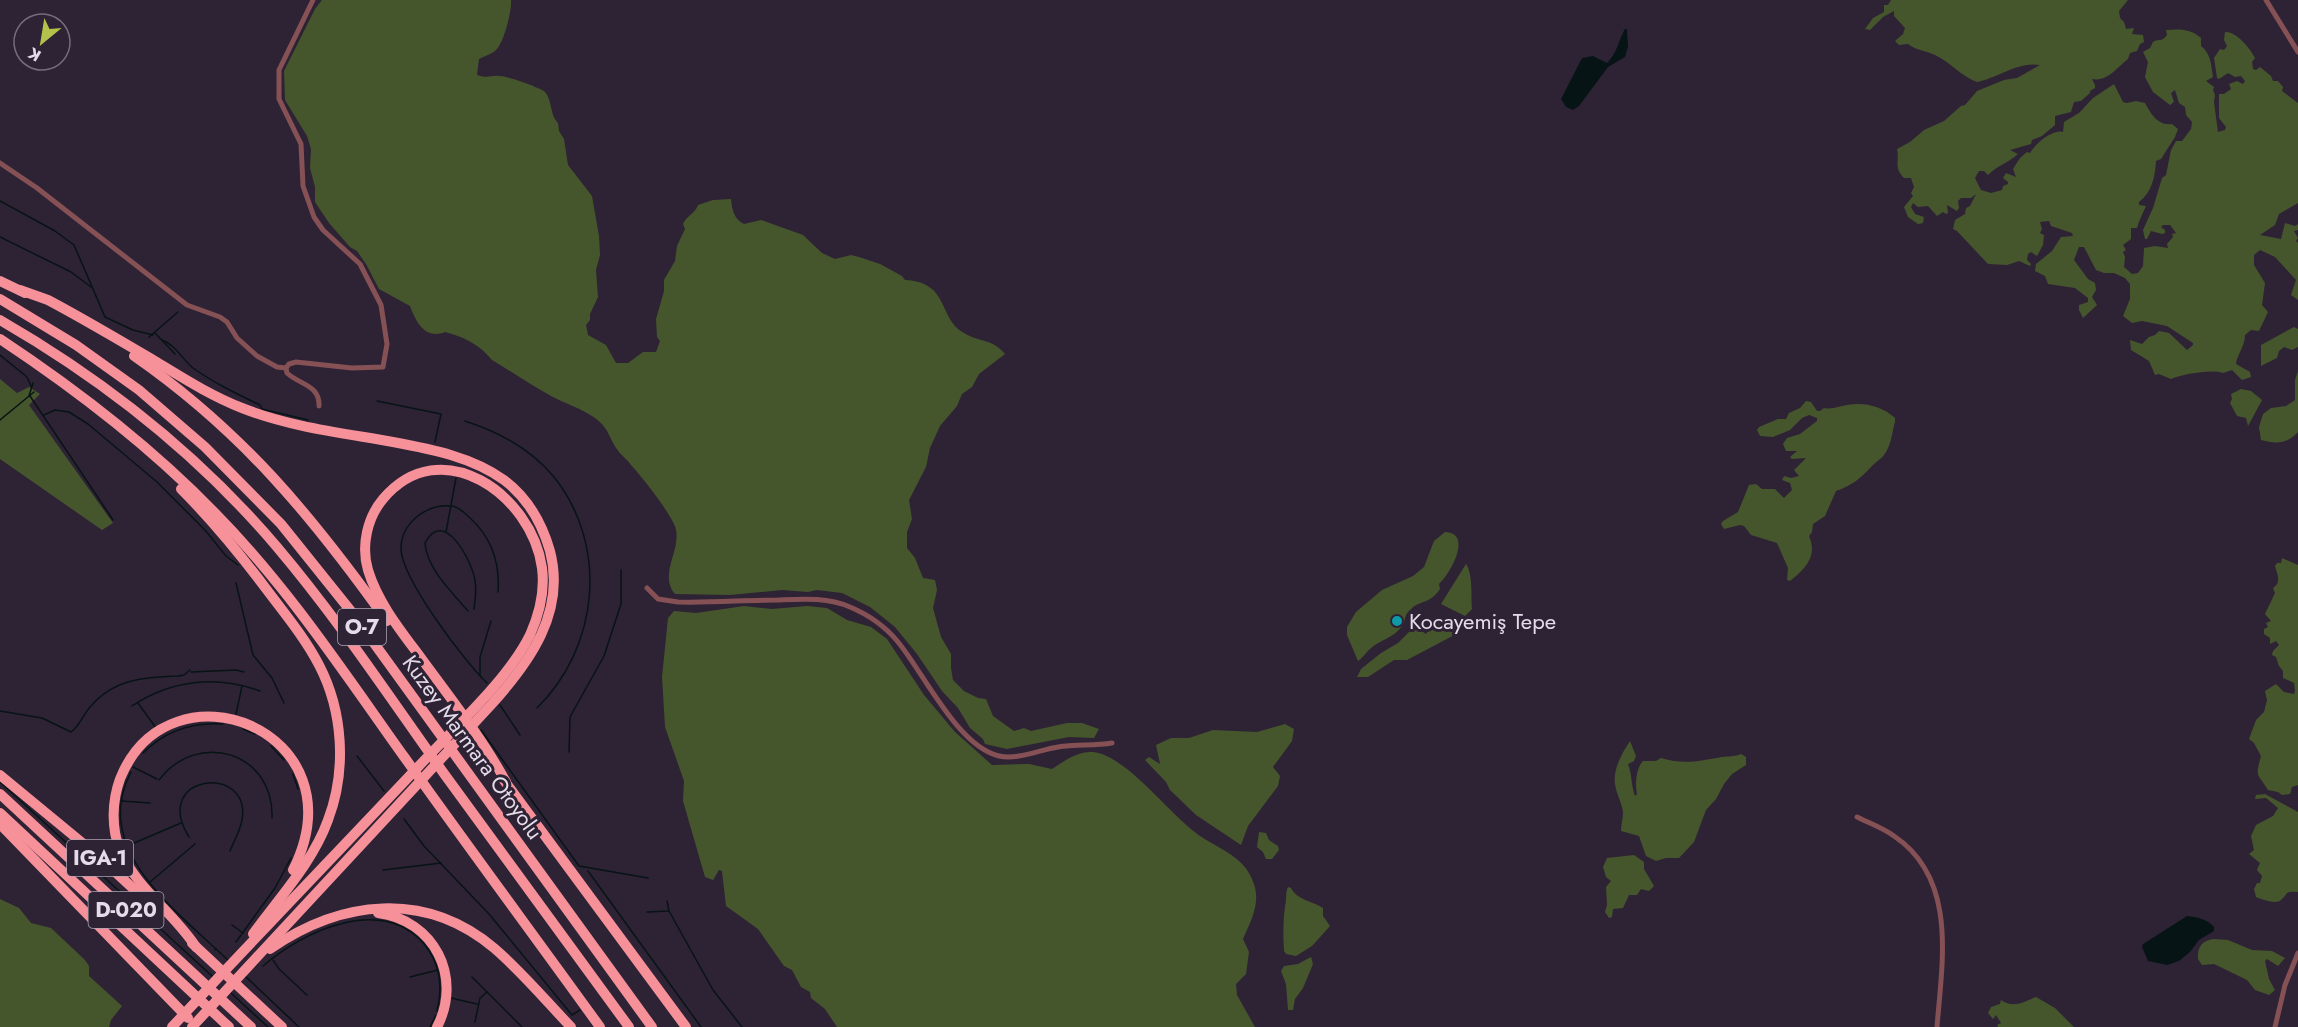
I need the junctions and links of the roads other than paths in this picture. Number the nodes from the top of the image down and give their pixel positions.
1 (313, 0) edge
2 (2266, 0) edge
3 (2298, 52) edge
4 (0, 163) edge
5 (0, 281) edge
6 (20, 290) junction
7 (0, 299) edge
8 (0, 320) edge
9 (0, 339) edge
10 (285, 368) junction
11 (45, 370) junction
12 (320, 406) dead end
13 (647, 588) dead end
14 (475, 715) junction
15 (1112, 743) dead end
16 (0, 775) edge
17 (506, 782) junction
18 (406, 788) junction
19 (0, 794) edge
20 (0, 813) edge
21 (1857, 817) dead end
22 (0, 824) edge
23 (324, 920) junction
24 (261, 923) junction
25 (196, 947) junction
26 (2298, 954) edge
27 (233, 962) junction
28 (245, 971) junction
29 (243, 991) junction
30 (173, 1025) edge
31 (192, 1027) edge
32 (197, 1027) edge
33 (229, 1027) edge
34 (251, 1027) edge
35 (282, 1027) edge
36 (290, 1027) edge
37 (437, 1027) edge
38 (572, 1027) edge
39 (600, 1027) edge
40 (629, 1027) edge
41 (652, 1027) edge
42 (686, 1027) edge
43 (1937, 1027) edge
44 (2275, 1027) edge

1 - 10 street
2 - 3 street
4 - 10 street
5 - 6 highway
6 - 14 highway
6 - 17 highway
7 - 41 highway, Kuzey Marmara Otoyolu / O-7
8 - 40 highway, Kuzey Marmara Otoyolu / O-7
9 - 11 highway
10 - 12 street
11 - 24 highway
11 - 39 highway
13 - 15 street
14 - 17 highway
14 - 18 highway
16 - 25 highway, IGA-1
17 - 42 highway
18 - 27 highway
18 - 28 highway
19 - 34 highway, D-020
20 - 33 highway, D-020
21 - 43 street
22 - 32 highway
23 - 28 highway
23 - 37 highway
23 - 38 highway
24 - 25 highway
24 - 27 highway
25 - 29 highway, IGA-1
26 - 44 street
27 - 30 highway
28 - 31 highway
29 - 35 highway, IGA-1
29 - 36 highway, IGA-1

